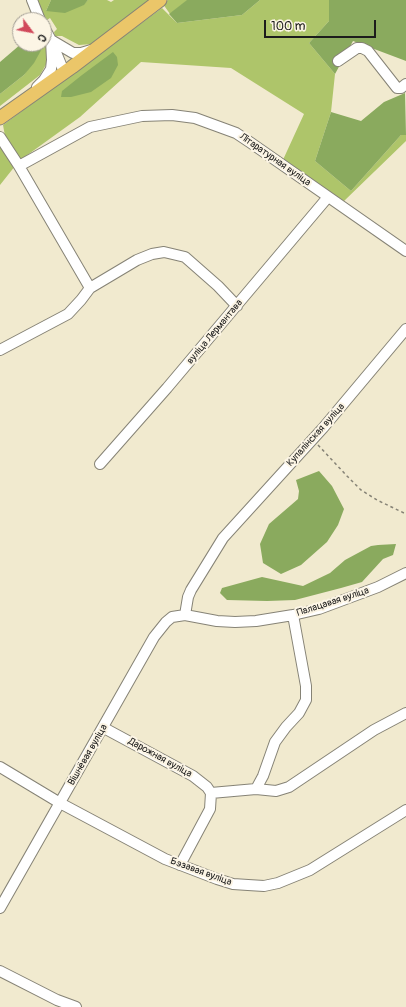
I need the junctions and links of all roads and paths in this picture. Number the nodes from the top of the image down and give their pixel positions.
1 (32, 0) edge
2 (160, 0) edge
3 (37, 12) edge
4 (52, 41) edge
5 (52, 41) edge
6 (95, 49) junction
7 (52, 52) edge
8 (338, 61) dead end
9 (68, 69) junction
10 (406, 84) edge
11 (18, 105) junction
12 (0, 118) edge
13 (0, 137) edge
14 (19, 166) junction
15 (328, 197) junction
16 (406, 251) edge
17 (90, 288) junction
18 (237, 306) junction
19 (406, 329) edge
20 (0, 350) edge
21 (313, 440) junction
22 (100, 464) dead end
23 (406, 514) edge
24 (406, 573) edge
25 (185, 615) junction
26 (293, 615) junction
27 (406, 713) edge
28 (104, 728) junction
29 (0, 767) edge
30 (256, 790) junction
31 (211, 793) junction
32 (60, 803) junction
33 (406, 810) edge
34 (180, 865) junction
35 (0, 908) edge
36 (0, 971) edge
37 (76, 1007) edge

1 - 3 street
2 - 6 main road
4 - 6 street
5 - 9 street
6 - 9 main road
7 - 11 street
8 - 10 street
9 - 11 main road
11 - 12 main road
13 - 14 street
14 - 15 street, Літаратурная вуліца
14 - 17 street
15 - 16 street, Літаратурная вуліца
15 - 18 street, вуліца Лермантава
17 - 18 street
17 - 20 street
18 - 22 street, вуліца Лермантава
19 - 21 street, Купалінская вуліца
21 - 23 path
21 - 25 street, Купалінская вуліца
24 - 26 street, Палацавая вуліца
25 - 26 street, Палацавая вуліца
25 - 28 street, Вішнёвая вуліца
26 - 30 street
27 - 30 street
28 - 31 street, Дарожная вуліца
28 - 32 street, Вішнёвая вуліца
29 - 32 street, Бэзавая вуліца
30 - 31 street
31 - 34 street
32 - 34 street, Бэзавая вуліца
32 - 35 street, Вішнёвая вуліца
33 - 34 street, Бэзавая вуліца
36 - 37 street

